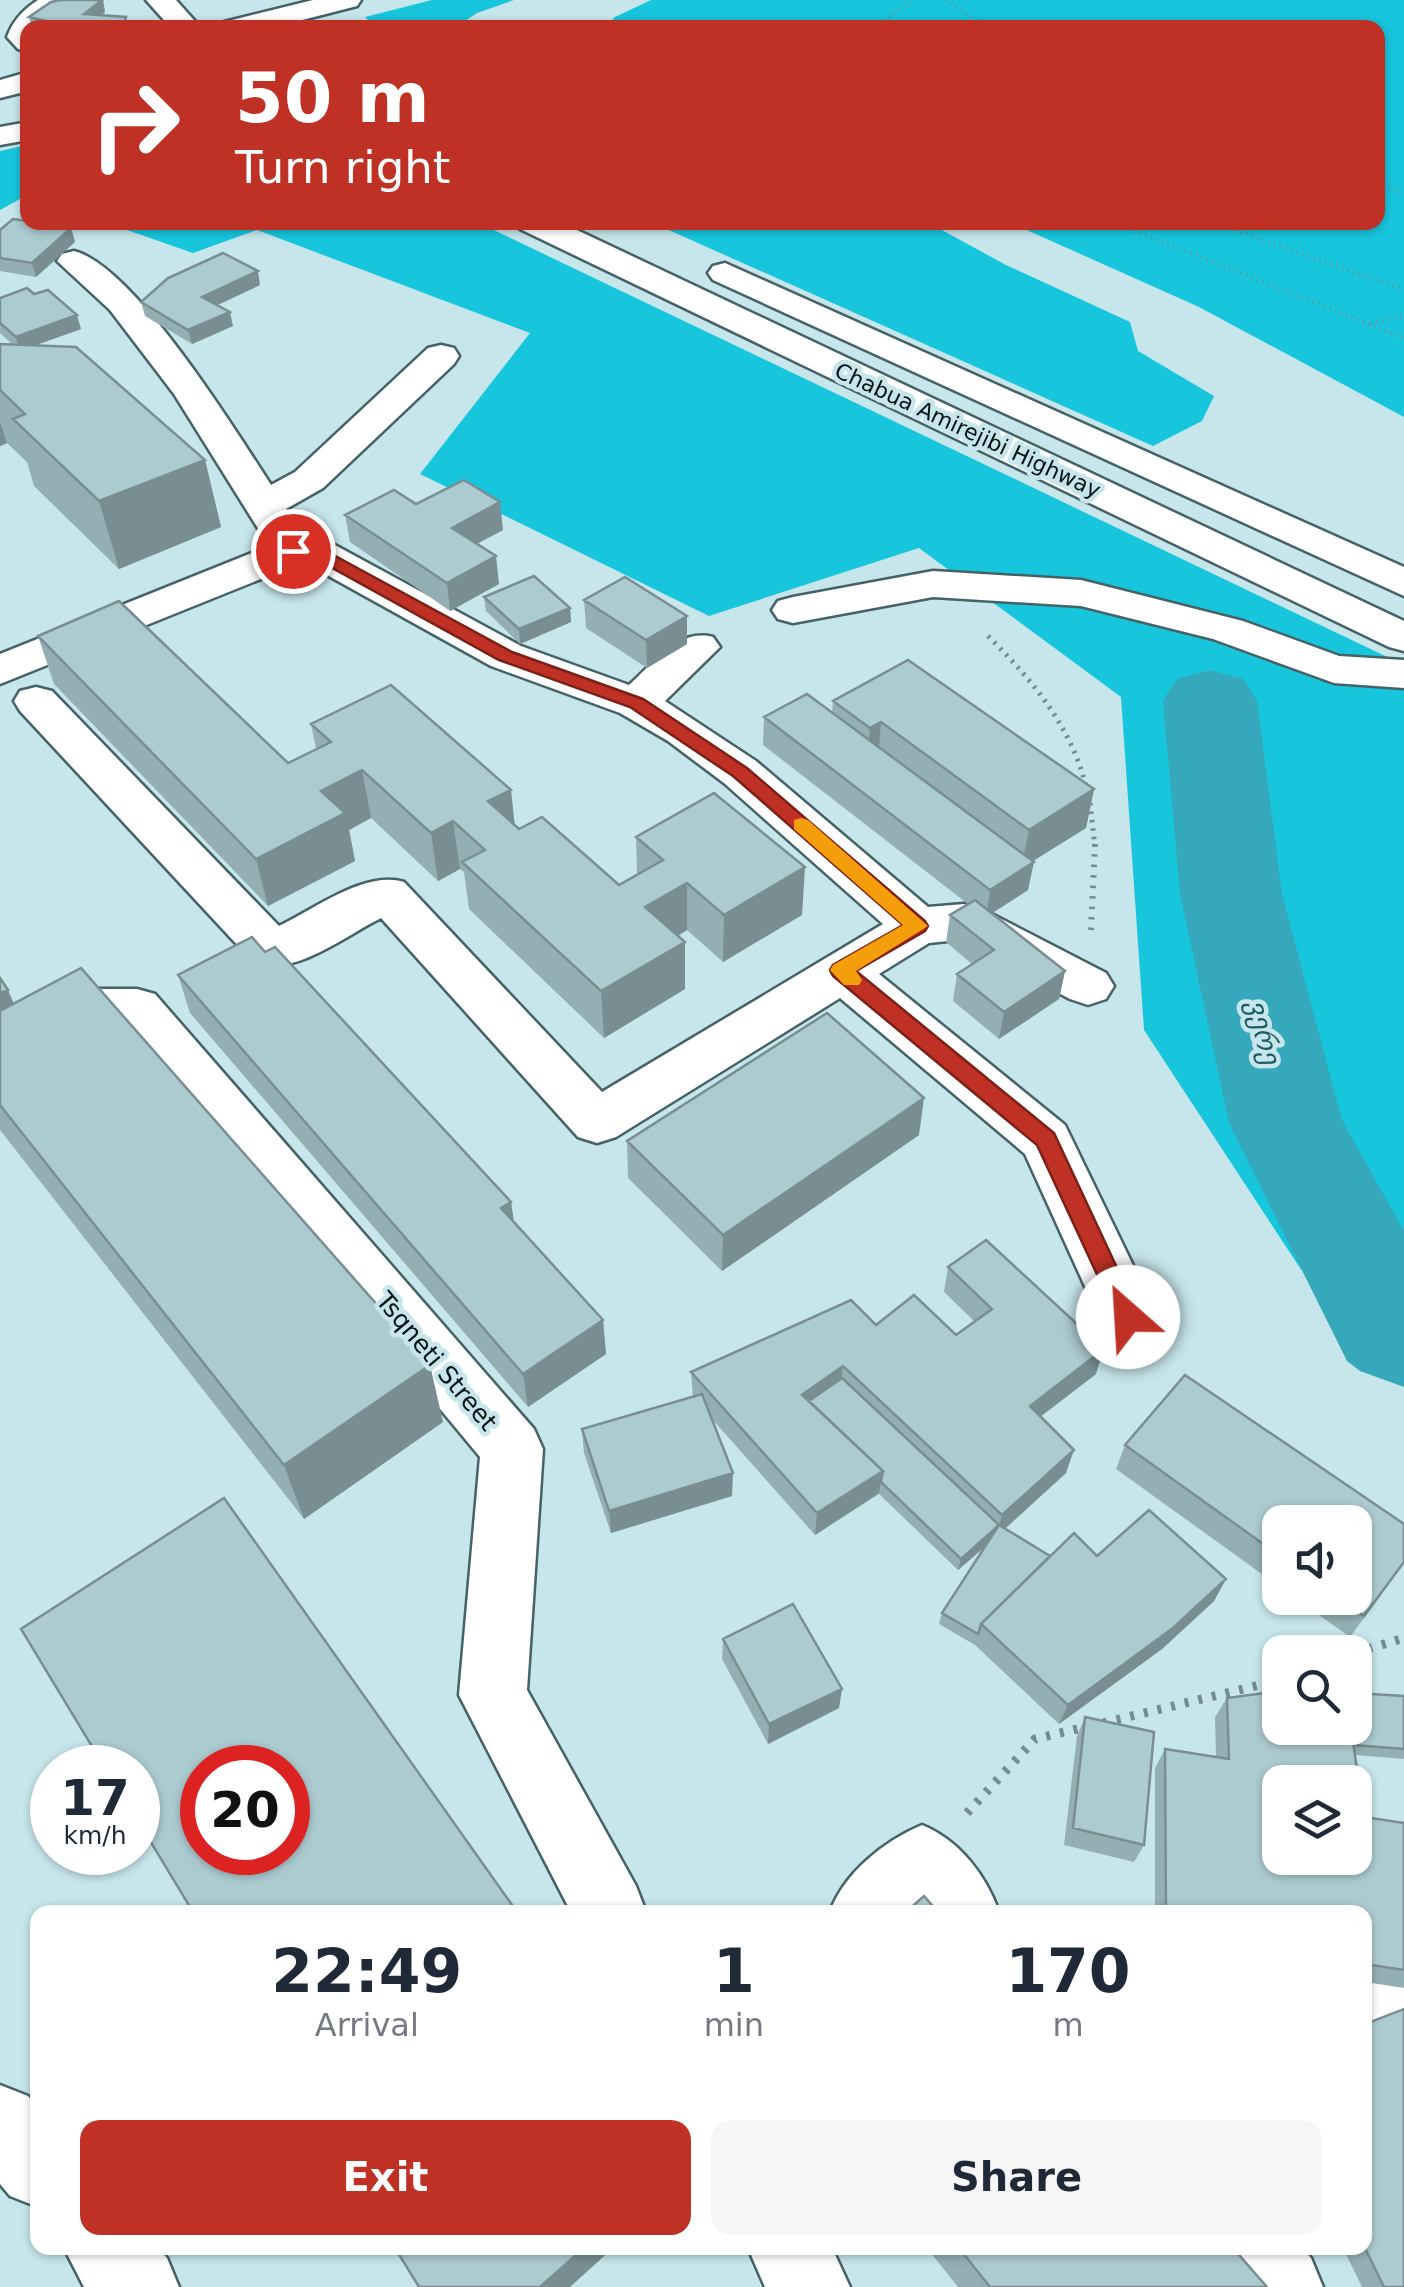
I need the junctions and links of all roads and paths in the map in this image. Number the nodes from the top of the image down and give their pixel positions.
1 (41, 0) edge
2 (60, 0) edge
3 (160, 0) edge
4 (347, 0) edge
5 (913, 0) edge
6 (946, 0) edge
7 (310, 4) edge
8 (0, 10) edge
9 (32, 20) edge
10 (180, 20) edge
11 (259, 20) edge
12 (331, 20) edge
13 (885, 20) edge
14 (975, 20) edge
15 (549, 230) edge
16 (1132, 230) edge
17 (1235, 230) edge
18 (698, 260) dead end
19 (74, 261) dead end
20 (1404, 290) edge
21 (1404, 316) edge
22 (1368, 324) junction
23 (1404, 338) edge
24 (441, 356) dead end
25 (262, 506) junction
26 (293, 551) junction
27 (1404, 583) edge
28 (933, 584) junction
29 (794, 610) dead end
30 (1404, 638) edge
31 (698, 647) dead end
32 (1404, 674) edge
33 (18, 686) edge
34 (636, 703) junction
35 (918, 926) junction
36 (841, 970) junction
37 (1088, 986) joint
38 (0, 1046) edge
39 (1128, 1317) dead end
40 (1404, 1638) edge
41 (1372, 1646) edge
42 (1262, 1684) edge
43 (942, 1887) edge
44 (606, 1905) edge
45 (887, 1905) edge
46 (1372, 2010) edge
47 (1404, 2011) edge
48 (0, 2124) edge
49 (30, 2159) edge
50 (110, 2255) edge
51 (792, 2255) edge
52 (1254, 2255) edge
53 (138, 2287) edge
54 (809, 2287) edge
55 (1282, 2287) edge

1 - 8 main road
2 - 9 main road
3 - 10 main road
4 - 7 main road
5 - 13 path
6 - 14 path
7 - 11 main road
7 - 12 main road
15 - 30 main road, Chabua Amirejibi Highway
16 - 22 path
17 - 20 path
18 - 27 main road, Chabua Amirejibi Highway
19 - 25 main road
21 - 22 path
22 - 23 path
24 - 25 main road
25 - 26 main road
26 - 33 main road
26 - 34 main road
28 - 29 main road
28 - 32 main road
28 - 37 path
31 - 34 main road
33 - 36 main road
34 - 35 main road
35 - 36 main road
35 - 37 main road
36 - 39 main road
38 - 44 main road, Tsqneti Street
40 - 41 path
42 - 43 path
43 - 45 main road
46 - 47 main road
48 - 49 main road
50 - 53 main road
51 - 54 main road
52 - 55 main road

